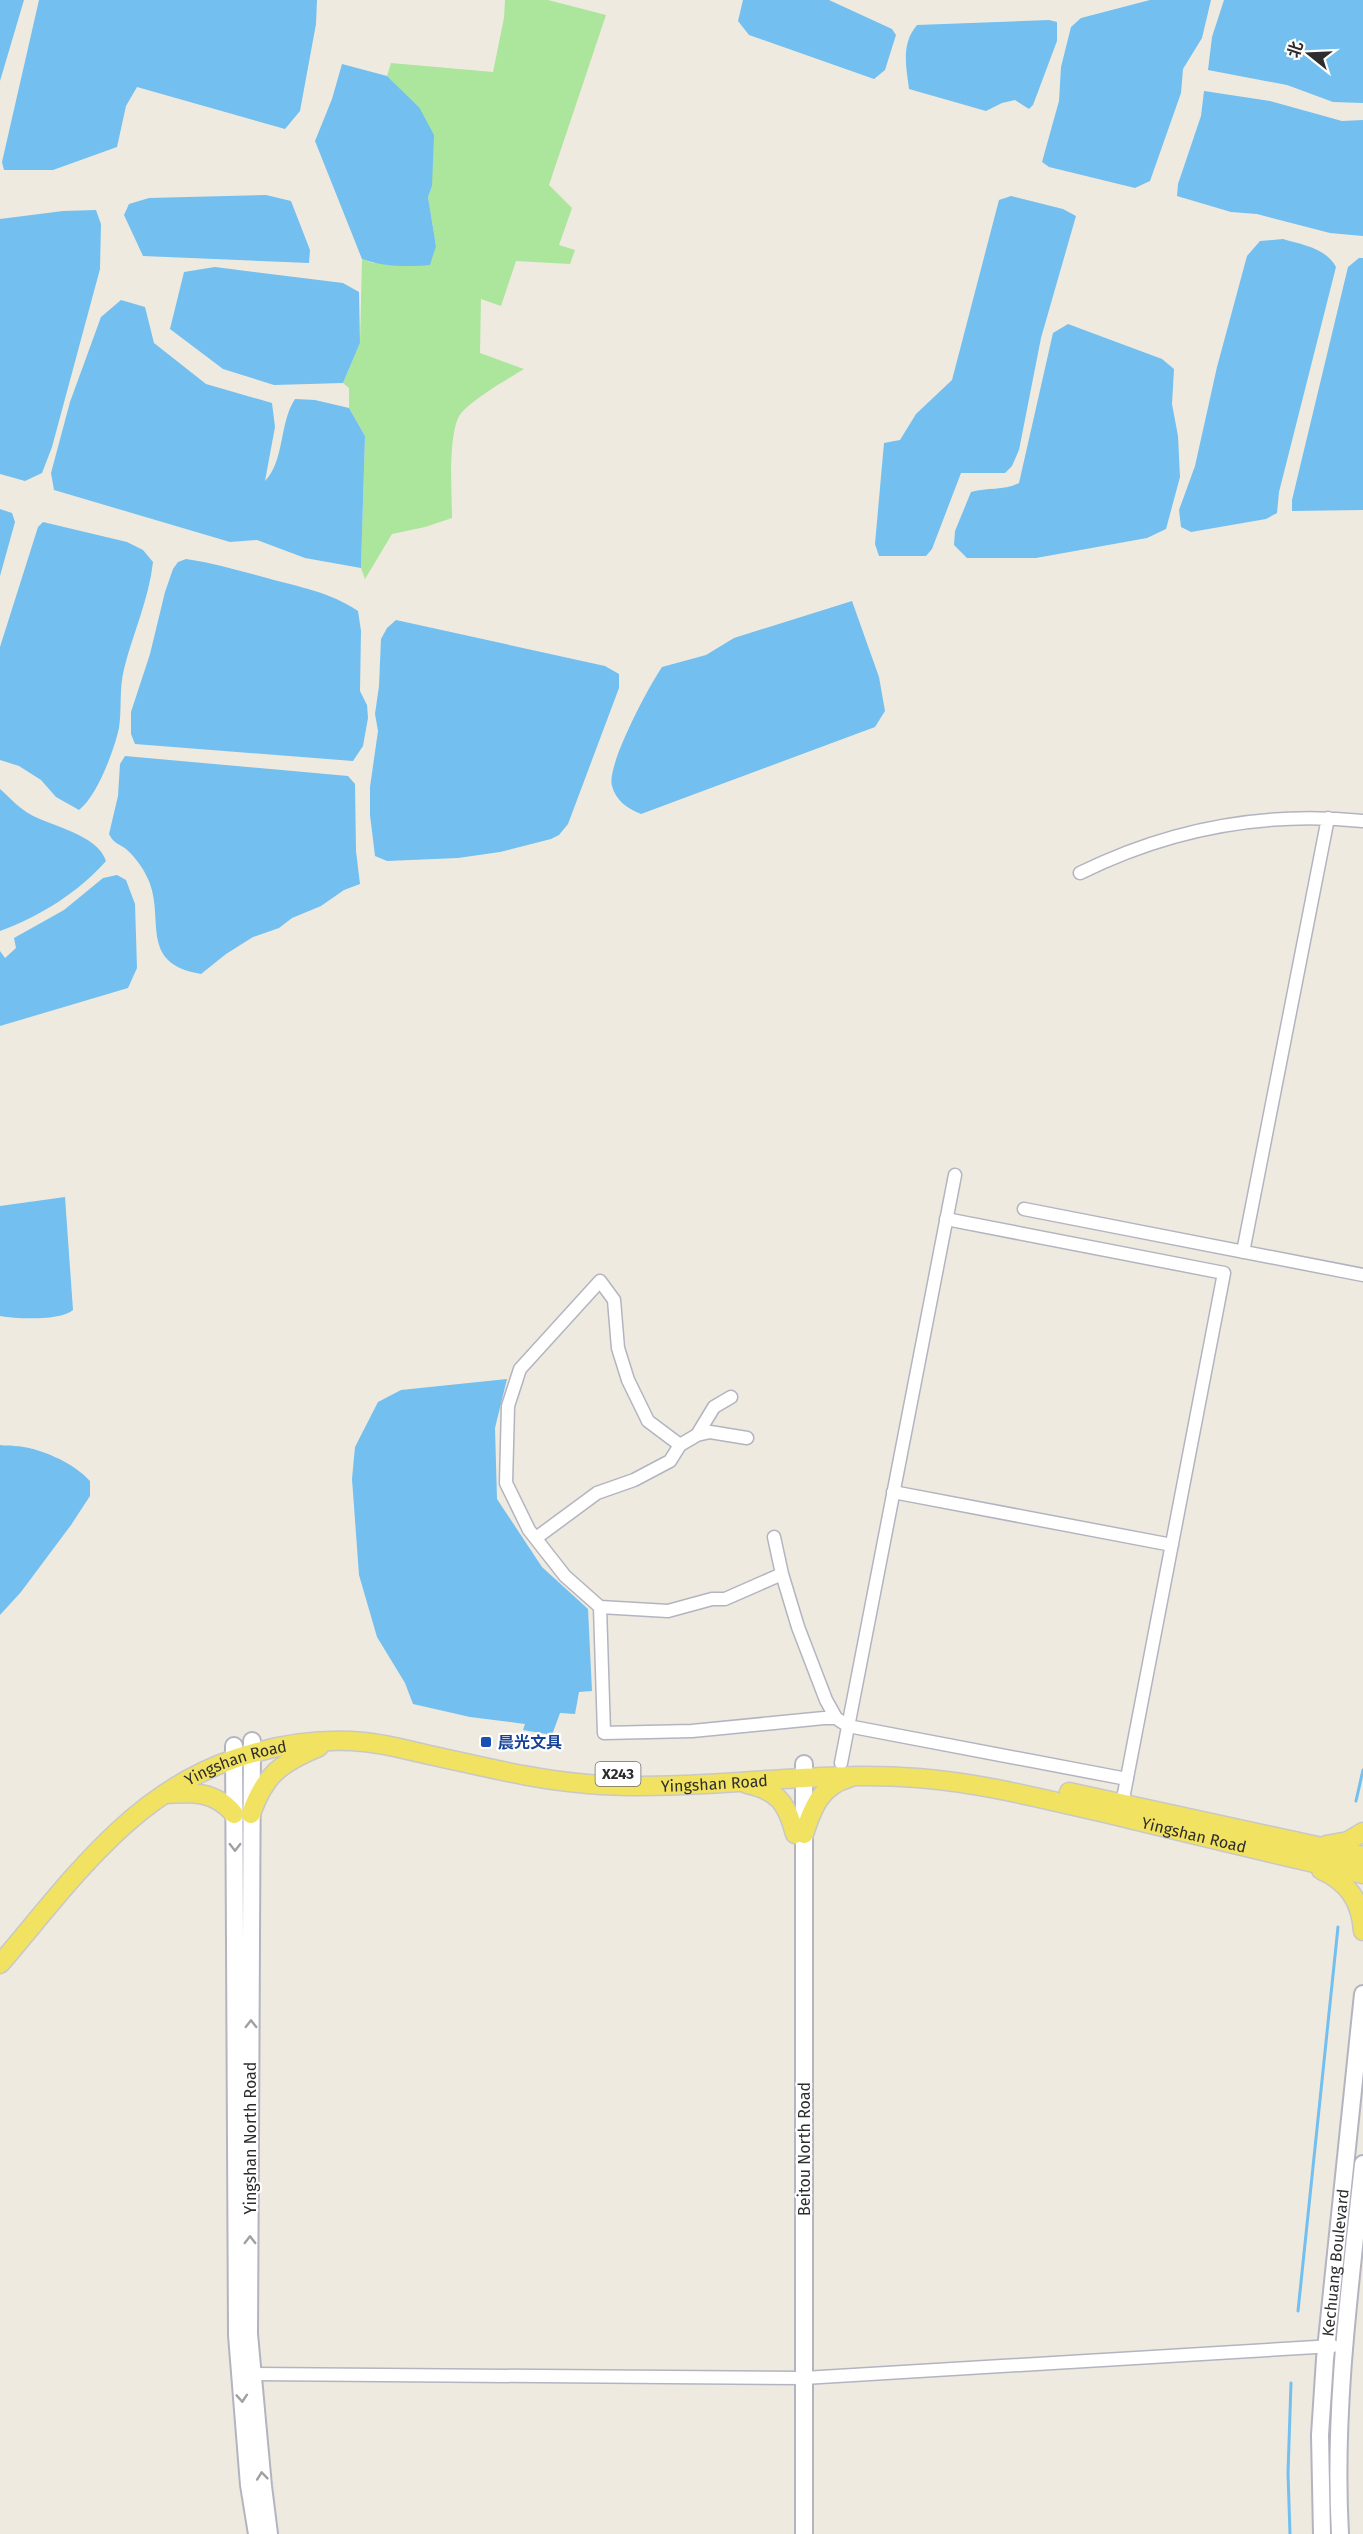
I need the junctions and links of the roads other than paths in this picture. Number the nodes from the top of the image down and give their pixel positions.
1 (1328, 818) junction
2 (1363, 821) edge
3 (1080, 873) dead end
4 (954, 1175) dead end
5 (1024, 1209) dead end
6 (946, 1220) junction
7 (1243, 1252) junction
8 (1363, 1275) edge
9 (731, 1397) dead end
10 (697, 1435) junction
11 (747, 1438) dead end
12 (680, 1445) junction
13 (893, 1492) junction
14 (774, 1537) dead end
15 (536, 1538) junction
16 (1172, 1545) junction
17 (782, 1574) junction
18 (600, 1607) junction
19 (836, 1718) junction
20 (848, 1726) junction
21 (333, 1741) junction
22 (252, 1747) junction
23 (234, 1752) junction
24 (841, 1763) junction
25 (800, 1770) junction
26 (865, 1775) junction
27 (1126, 1779) junction
28 (730, 1781) junction
29 (160, 1795) junction
30 (1122, 1804) junction
31 (243, 1814) junction
32 (1363, 1832) edge
33 (800, 1834) junction
34 (1312, 1846) junction
35 (1363, 1856) edge
36 (1297, 1860) junction
37 (1363, 1874) edge
38 (1363, 1931) edge
39 (0, 1947) edge
40 (0, 1965) edge
41 (1363, 1994) edge
42 (1363, 2164) edge
43 (1344, 2346) junction
44 (1326, 2347) junction
45 (246, 2374) junction
46 (800, 2378) junction
47 (257, 2534) edge
48 (269, 2534) edge
49 (795, 2534) edge
50 (804, 2534) edge
51 (1322, 2534) edge
52 (1340, 2534) edge

1 - 2 street
1 - 3 street
1 - 7 street
4 - 6 street
5 - 7 street
6 - 13 street
6 - 16 street
7 - 8 street
9 - 10 street
10 - 11 street
10 - 12 street
12 - 15 street
12 - 15 street
13 - 16 street
13 - 20 street
14 - 17 street
15 - 18 street
16 - 27 street
17 - 18 street
17 - 19 street
18 - 19 street
19 - 20 street
20 - 24 street
20 - 27 street
21 - 22 main road, Yingshan Road / X243
21 - 28 main road, Yingshan Road / X243
21 - 31 main road
22 - 23 main road, Yingshan Road / X243
22 - 25 main road, Yingshan Road / X243
22 - 31 main road, Yingshan North Road
23 - 29 main road, Yingshan Road / X243
23 - 31 main road, Yingshan North Road
23 - 39 main road, Yingshan Road / X243
24 - 25 main road, Yingshan Road / X243
24 - 30 main road, Yingshan Road / X243
25 - 26 main road, Yingshan Road / X243
25 - 28 main road, Yingshan Road / X243
25 - 33 main road, Beitou North Road
26 - 33 main road
26 - 36 main road, Yingshan Road / X243
27 - 30 street
28 - 33 main road
29 - 31 main road
29 - 40 main road, Yingshan Road / X243
30 - 34 main road, Yingshan Road / X243
31 - 45 main road, Yingshan North Road
32 - 34 main road
33 - 46 main road, Beitou North Road
34 - 35 main road, Yingshan Road / X243
36 - 37 main road, Yingshan Road / X243
36 - 38 main road
41 - 44 main road, Kechuang Boulevard
42 - 43 main road, Kechuang Boulevard
43 - 44 street
43 - 52 main road, Kechuang Boulevard
44 - 46 street
44 - 51 main road, Kechuang Boulevard
45 - 46 street
45 -> 47 main road, Yingshan North Road
48 -> 45 main road, Yingshan North Road
46 - 49 main road, Beitou North Road
46 - 50 main road, Beitou North Road

